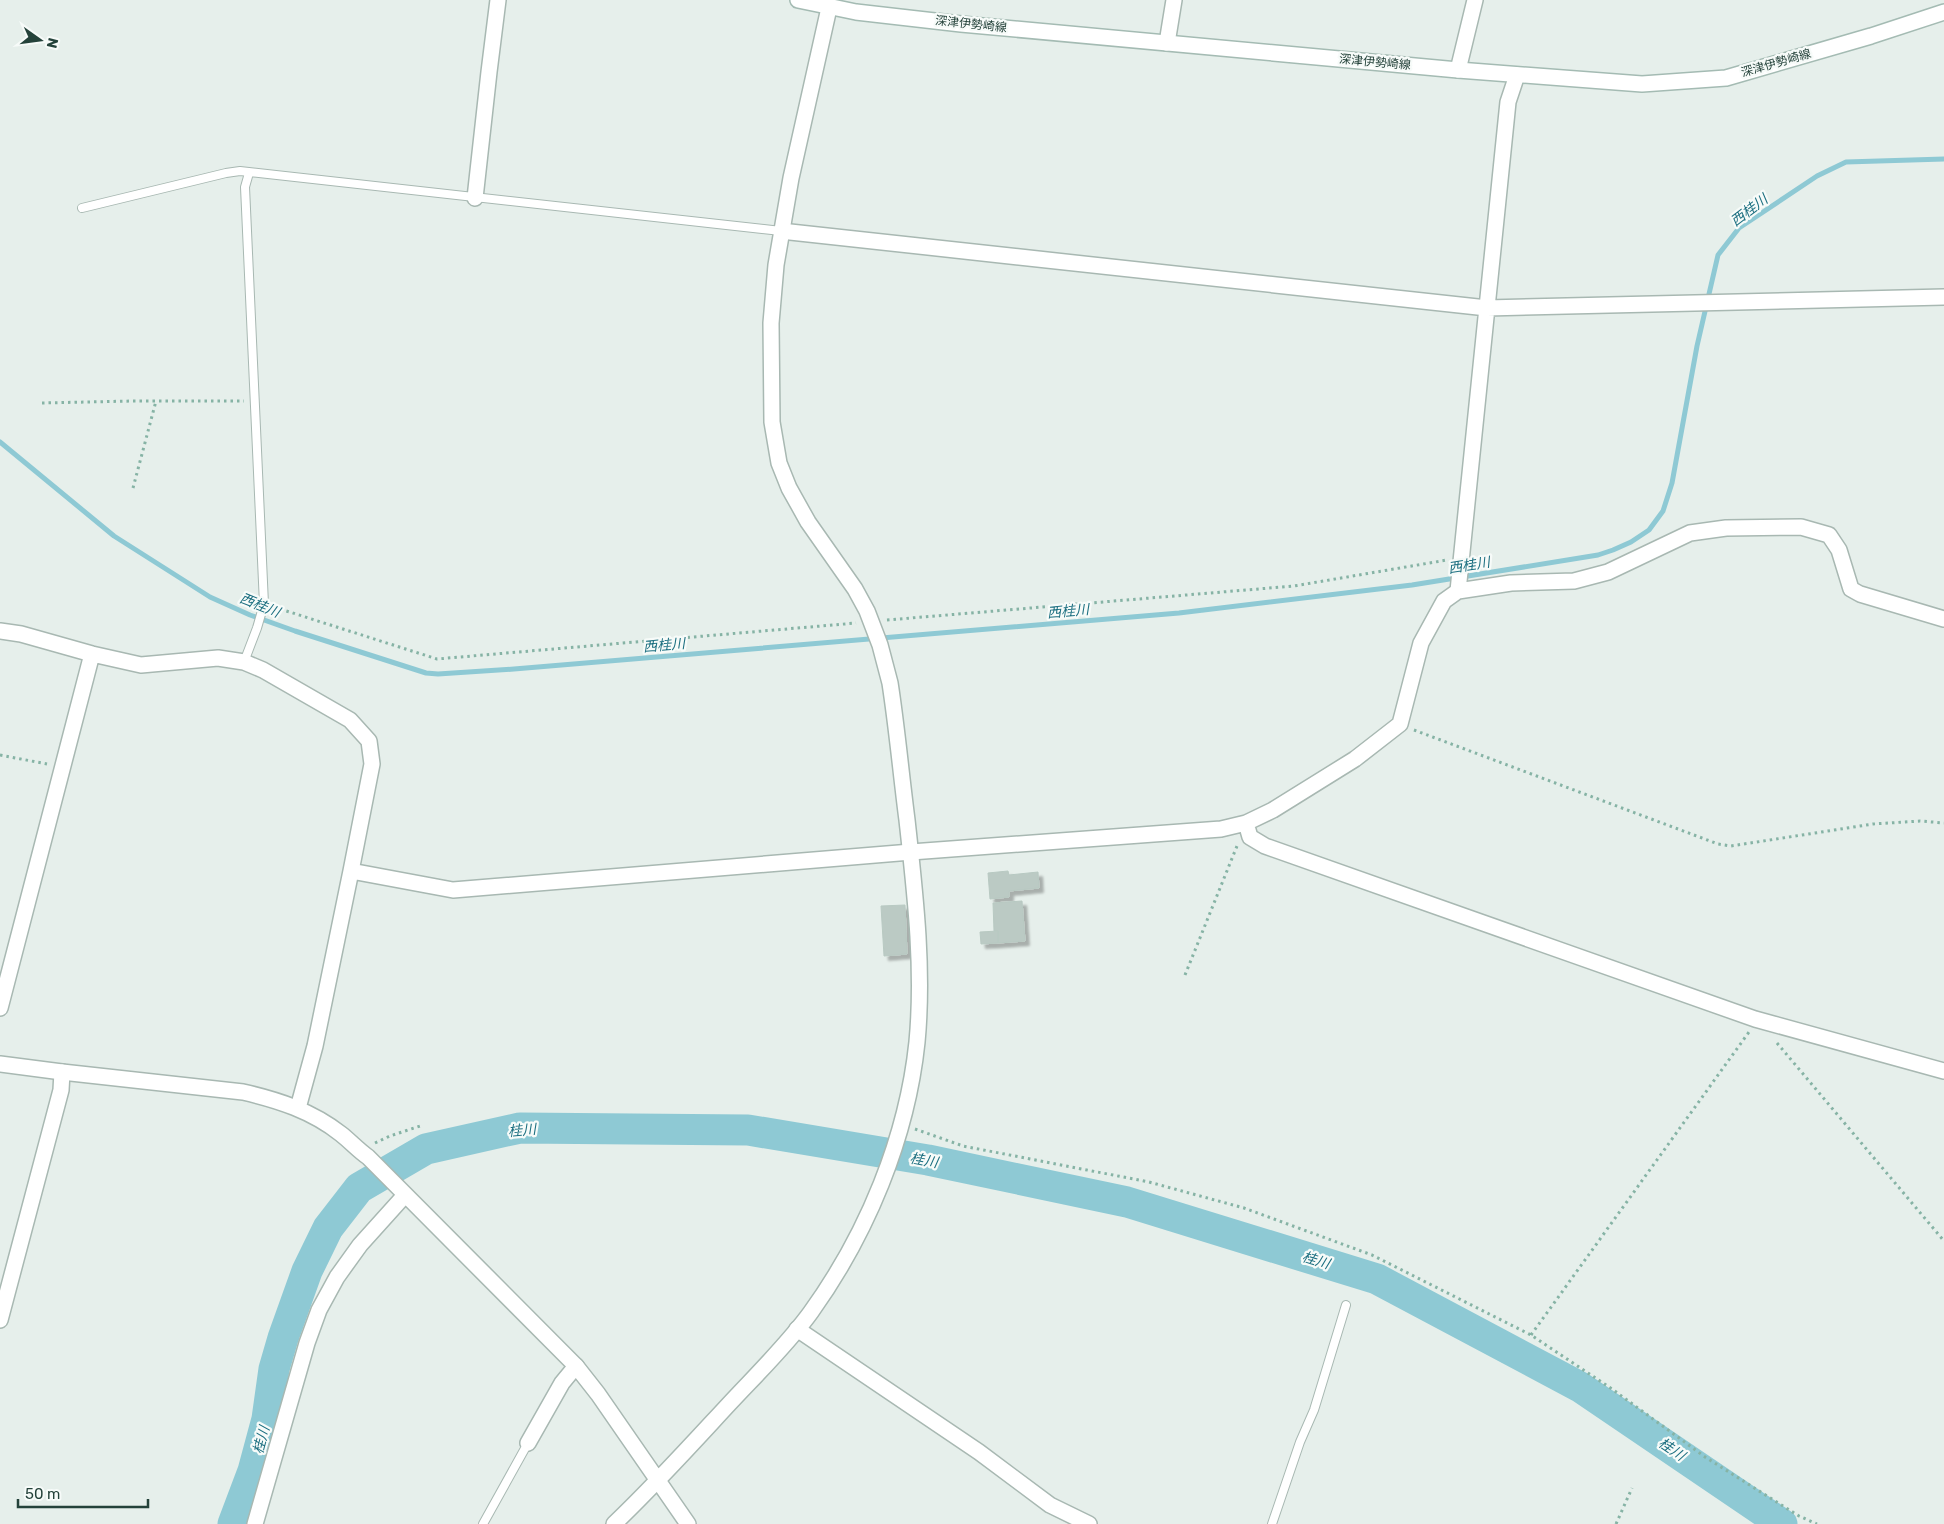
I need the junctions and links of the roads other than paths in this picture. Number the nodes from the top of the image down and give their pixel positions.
1 (498, 0) edge
2 (798, 0) edge
3 (1174, 0) edge
4 (1476, 0) edge
5 (831, 4) edge
6 (1944, 12) edge
7 (1167, 43) junction
8 (1458, 70) junction
9 (1517, 75) junction
10 (249, 173) junction
11 (475, 198) junction
12 (82, 208) dead end
13 (781, 231) junction
14 (1944, 297) edge
15 (1487, 308) junction
16 (1459, 588) junction
17 (1944, 619) edge
18 (0, 632) edge
19 (92, 654) junction
20 (244, 662) junction
21 (1246, 824) junction
22 (910, 852) junction
23 (351, 871) junction
24 (0, 1008) edge
25 (0, 1064) edge
26 (1944, 1071) edge
27 (62, 1072) junction
28 (298, 1108) junction
29 (402, 1193) junction
30 (1346, 1305) dead end
31 (0, 1320) edge
32 (797, 1329) junction
33 (576, 1366) junction
34 (528, 1443) joint
35 (659, 1481) junction
36 (255, 1524) edge
37 (482, 1524) edge
38 (614, 1524) edge
39 (688, 1524) edge
40 (1089, 1524) edge
41 (1272, 1524) edge

1 - 11 street
2 - 5 street, 深津伊勢崎線
3 - 7 street
4 - 8 street
5 - 7 street, 深津伊勢崎線
5 - 13 street
6 - 9 street, 深津伊勢崎線
7 - 8 street, 深津伊勢崎線
8 - 9 street, 深津伊勢崎線
9 - 15 street
10 - 11 lane
10 - 12 lane
10 - 20 lane
11 - 13 lane
13 - 15 street
13 - 22 street
14 - 15 street
15 - 16 street
16 - 17 street
16 - 21 street
18 - 19 street
19 - 20 street
19 - 24 street
20 - 23 street
21 - 22 street
21 - 26 street
22 - 23 street
22 - 32 street
23 - 28 street
25 - 27 street
27 - 28 street
27 - 31 street
28 - 29 street
29 - 33 street
29 - 36 street
30 - 41 lane
32 - 35 street
32 - 40 street
33 - 34 street
33 - 35 street
34 - 37 lane
35 - 38 street
35 - 39 street

